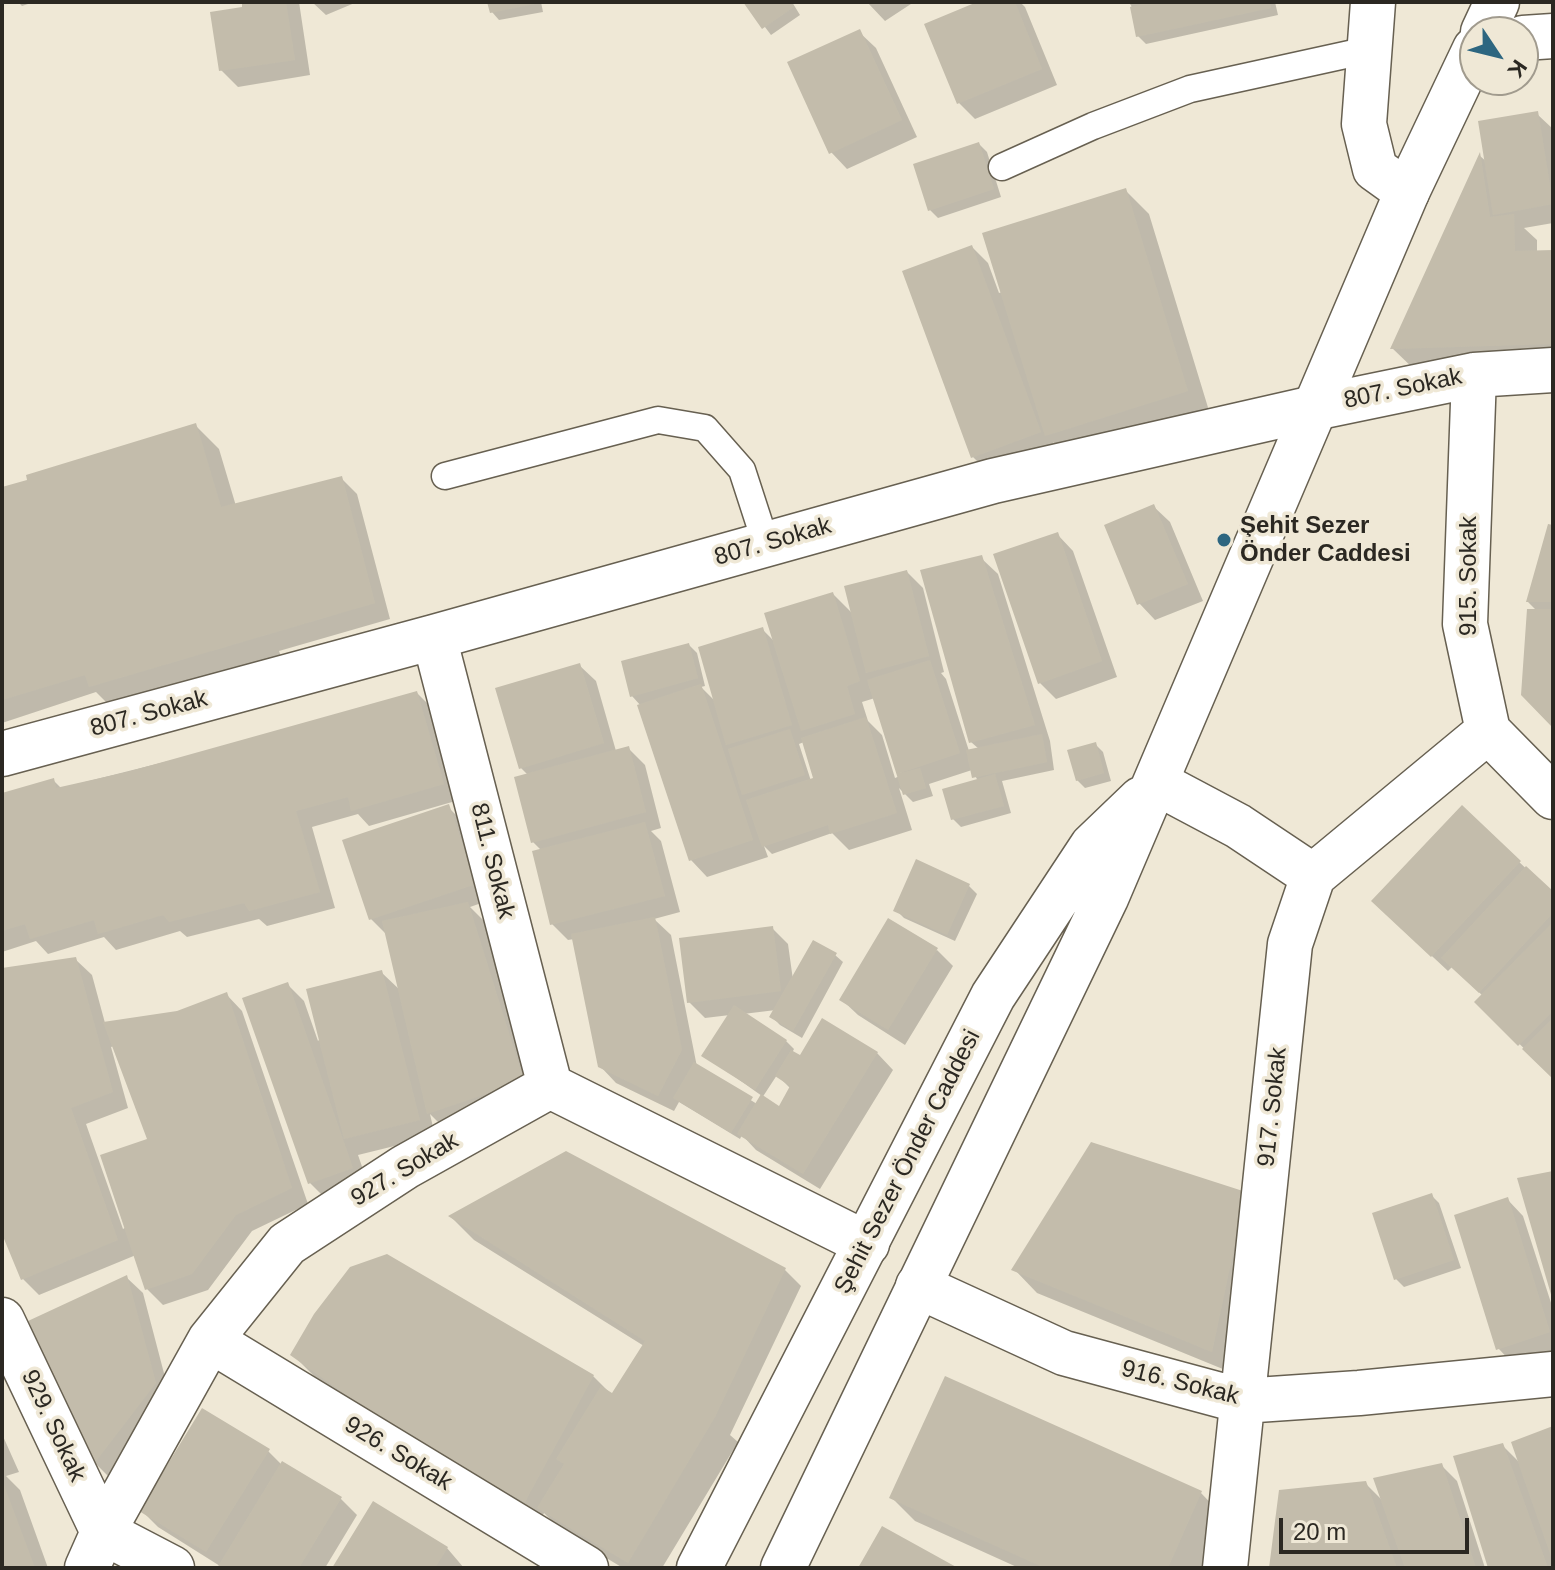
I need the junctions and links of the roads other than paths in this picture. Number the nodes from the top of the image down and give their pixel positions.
1 (1373, 2) edge
2 (1368, 50) junction
3 (1459, 83) edge
4 (1002, 167) dead end
5 (1407, 192) junction
6 (1553, 370) edge
7 (1474, 375) junction
8 (1314, 408) junction
9 (445, 476) dead end
10 (766, 544) junction
11 (434, 637) junction
12 (1488, 731) junction
13 (2, 754) edge
14 (1157, 783) junction
15 (1553, 797) edge
16 (1313, 876) junction
17 (550, 1086) junction
18 (867, 1244) junction
19 (918, 1286) junction
20 (2, 1320) edge
21 (210, 1340) junction
22 (1553, 1374) edge
23 (1242, 1401) junction
24 (95, 1550) edge
25 (172, 1568) edge
26 (586, 1568) edge
27 (699, 1568) edge
28 (783, 1568) edge
29 (1225, 1568) edge

1 - 2 street
2 - 4 lane
2 - 5 street
3 - 5 street, Şehit Sezer Önder Caddesi
5 - 8 street, Şehit Sezer Önder Caddesi
6 - 7 street, 807. Sokak
7 - 8 street, 807. Sokak
7 - 12 street, 915. Sokak
8 - 10 street, 807. Sokak
8 - 14 street, Şehit Sezer Önder Caddesi
9 - 10 lane
10 - 11 street, 807. Sokak
11 - 13 street, 807. Sokak
11 - 17 street, 811. Sokak
12 - 15 street
12 - 16 street
14 - 16 street
14 - 18 street, Şehit Sezer Önder Caddesi
14 - 19 street, Şehit Sezer Önder Caddesi
16 - 23 street, 917. Sokak
17 - 18 street
17 - 21 street, 927. Sokak
18 - 27 street, Şehit Sezer Önder Caddesi
19 - 23 street, 916. Sokak
19 - 28 street, Şehit Sezer Önder Caddesi
20 - 24 street, 929. Sokak
21 - 24 street, 927. Sokak
21 - 26 street, 926. Sokak
22 - 23 street, 916. Sokak
23 - 29 street, 917. Sokak
24 - 25 street

